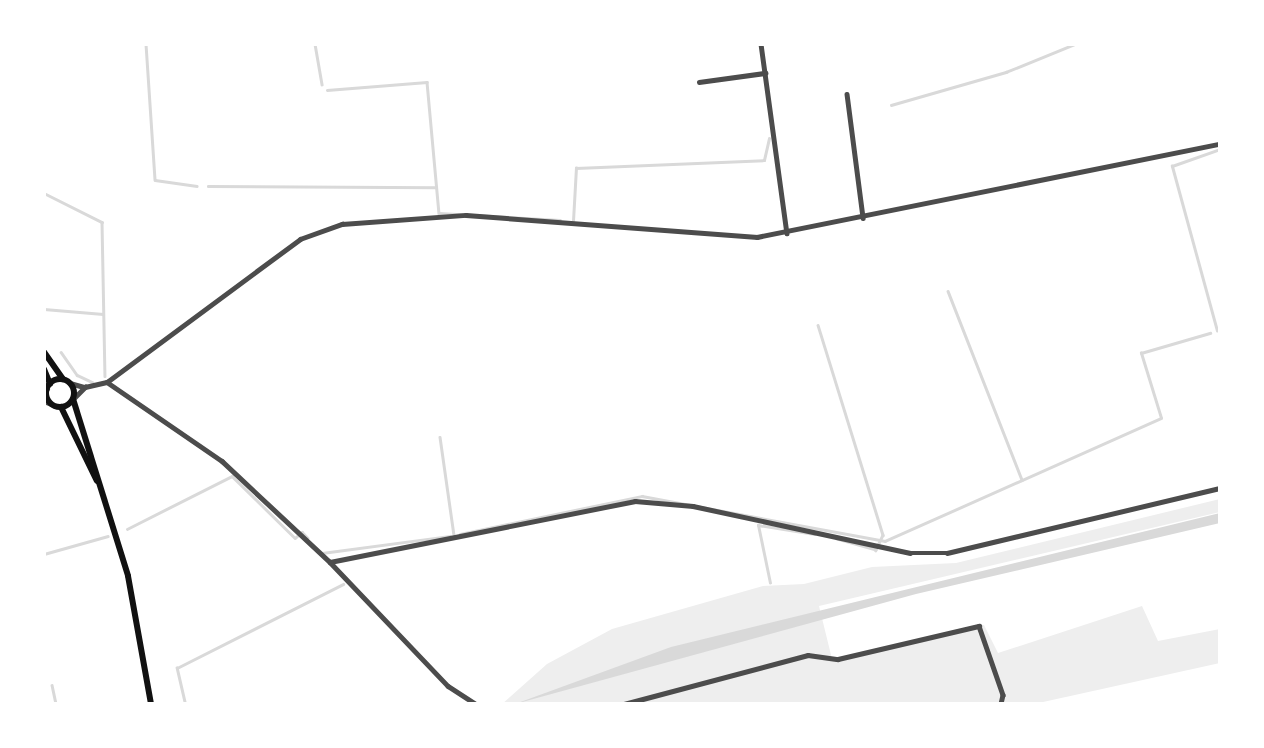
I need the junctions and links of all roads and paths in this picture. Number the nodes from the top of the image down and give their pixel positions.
1 (761, 44) edge
2 (765, 73) junction
3 (699, 82) dead end
4 (847, 94) dead end
5 (1220, 144) edge
6 (863, 218) junction
7 (788, 233) junction
8 (44, 352) edge
9 (44, 369) edge
10 (67, 381) junction
11 (107, 382) junction
12 (85, 387) junction
13 (47, 388) edge
14 (73, 399) junction
15 (47, 402) edge
16 (61, 407) junction
17 (100, 486) junction
18 (1220, 488) edge
19 (330, 562) junction
20 (150, 704) edge
21 (476, 704) edge
22 (624, 704) edge
23 (1001, 704) edge

1 - 2 street
2 - 3 street
2 - 7 street
4 - 6 street
5 - 6 street
6 - 7 street
7 - 11 street
8 - 10 main road
9 - 13 main road
10 - 12 street
10 - 13 main road
10 - 14 main road
11 - 12 street
11 - 19 street
12 - 14 street
13 - 15 main road
14 - 16 main road
14 - 17 main road
15 - 16 main road
16 - 17 main road
17 - 20 main road
18 - 19 street
19 - 21 street
22 - 23 street

